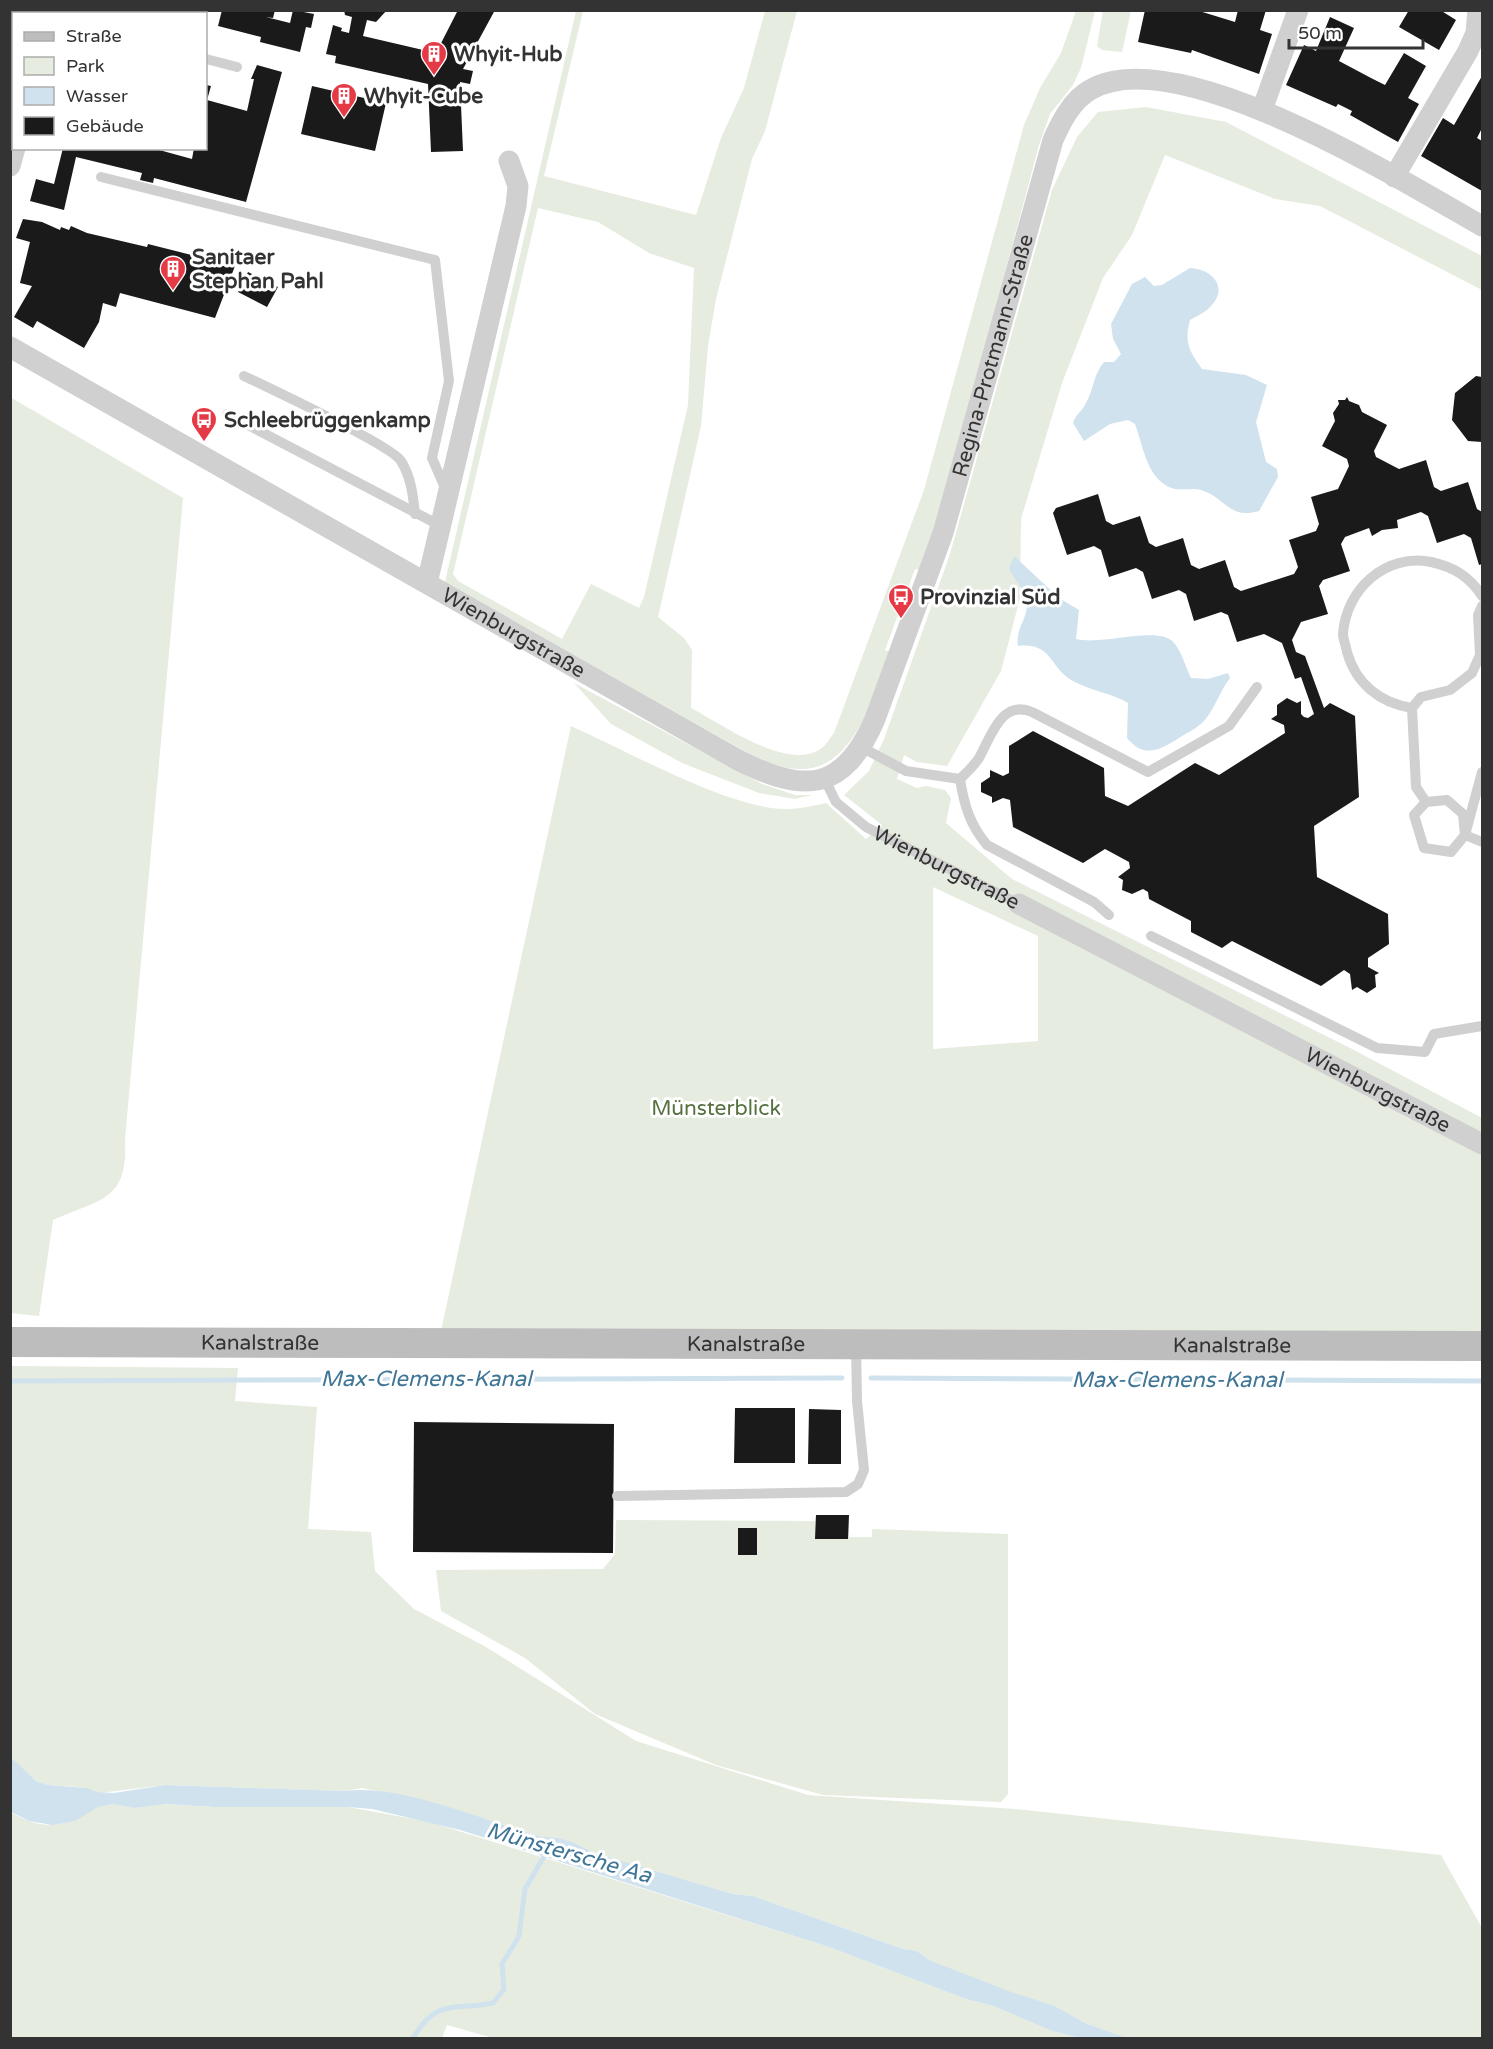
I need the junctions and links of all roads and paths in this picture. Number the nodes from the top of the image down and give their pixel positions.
1 (1298, 10) edge
2 (1478, 10) edge
3 (207, 59) edge
4 (237, 67) dead end
5 (1262, 110) junction
6 (14, 150) edge
7 (509, 161) dead end
8 (10, 166) edge
9 (101, 177) dead end
10 (1394, 177) junction
11 (1482, 226) edge
12 (10, 347) edge
13 (244, 376) dead end
14 (227, 414) dead end
15 (448, 496) junction
16 (416, 514) junction
17 (441, 526) junction
18 (427, 583) junction
19 (1482, 596) edge
20 (1482, 606) edge
21 (1257, 687) dead end
22 (1412, 708) junction
23 (861, 747) junction
24 (1482, 772) edge
25 (824, 778) junction
26 (960, 779) junction
27 (1425, 802) junction
28 (1465, 835) junction
29 (1482, 842) edge
30 (1019, 904) joint
31 (1109, 915) dead end
32 (1151, 936) dead end
33 (1482, 1026) edge
34 (1482, 1144) edge
35 (10, 1342) edge
36 (856, 1345) junction
37 (1482, 1346) edge
38 (617, 1496) dead end

1 - 5 street
2 - 10 street
3 - 4 lane
5 - 10 street, Regina-Protmann-Straße
5 - 23 street, Regina-Protmann-Straße
6 - 8 street
7 - 15 street, Wienburgstraße
9 - 15 lane
10 - 11 street, Regina-Protmann-Straße
12 - 18 street, Wienburgstraße
13 - 16 lane
14 - 16 lane
15 - 17 street, Wienburgstraße
16 - 17 lane
17 - 18 street, Wienburgstraße
18 - 25 street, Wienburgstraße
19 - 22 lane
20 - 22 lane
21 - 26 lane
22 - 27 lane
23 - 25 street, Regina-Protmann-Straße
23 - 26 lane
24 - 28 lane
25 - 30 lane, Wienburgstraße
26 - 31 lane
27 - 28 lane
27 - 28 lane
28 - 29 lane
30 - 34 street, Wienburgstraße
32 - 33 lane
35 - 36 main road, Kanalstraße
36 - 37 main road, Kanalstraße
36 - 38 lane

